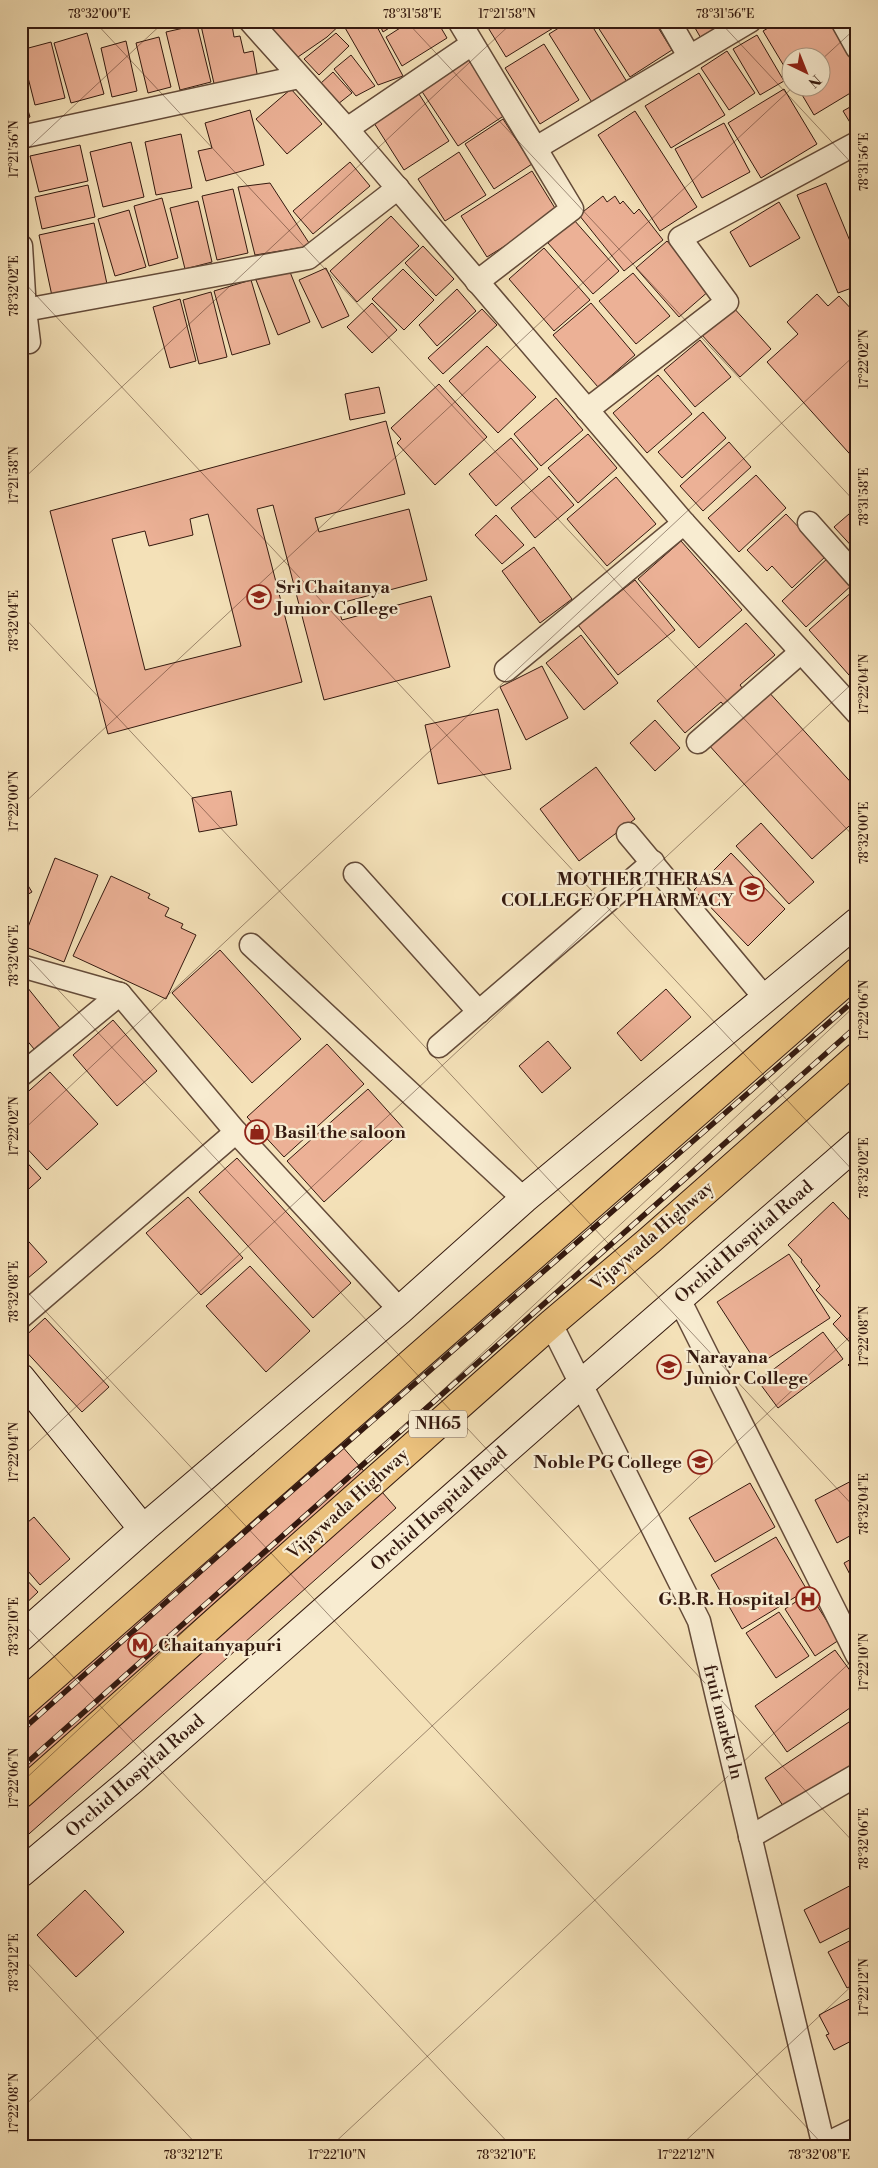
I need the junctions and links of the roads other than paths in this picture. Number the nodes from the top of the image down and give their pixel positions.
1 (250, 21) edge
2 (459, 21) edge
3 (669, 21) edge
4 (750, 21) edge
5 (842, 21) edge
6 (472, 44) junction
7 (857, 48) edge
8 (690, 56) junction
9 (299, 77) junction
10 (347, 129) junction
11 (21, 137) edge
12 (857, 143) edge
13 (536, 148) junction
14 (398, 188) junction
15 (21, 246) edge
16 (477, 282) junction
17 (25, 310) junction
18 (29, 342) dead end
19 (587, 410) junction
20 (684, 523) junction
21 (809, 523) dead end
22 (857, 577) edge
23 (801, 652) junction
24 (506, 670) dead end
25 (857, 713) edge
26 (698, 742) dead end
27 (628, 834) dead end
28 (653, 862) junction
29 (355, 874) dead end
30 (857, 922) edge
31 (251, 945) dead end
32 (21, 966) edge
33 (857, 972) edge
34 (120, 994) junction
35 (765, 998) junction
36 (479, 1012) junction
37 (439, 1046) dead end
38 (857, 1057) edge
39 (21, 1075) edge
40 (236, 1132) junction
41 (857, 1144) edge
42 (524, 1199) junction
43 (679, 1299) junction
44 (400, 1310) junction
45 (21, 1317) edge
46 (551, 1324) junction
47 (21, 1378) edge
48 (581, 1384) junction
49 (143, 1529) junction
50 (21, 1637) edge
51 (857, 1655) edge
52 (21, 1704) edge
53 (857, 1775) edge
54 (21, 1794) edge
55 (750, 1837) junction
56 (21, 1872) edge
57 (857, 2129) edge
58 (824, 2146) edge

1 - 9 street
2 - 6 street
3 - 8 street
4 - 8 street
5 - 7 street
6 - 10 street
6 - 13 street
8 - 13 street
9 - 10 street
9 - 11 street
10 - 14 street
12 - 19 street
13 - 16 street
14 - 16 street
14 - 17 street
15 - 17 street
16 - 19 street
17 - 18 street
19 - 20 street
20 - 23 street
20 - 24 street
21 - 22 street
23 - 25 street
23 - 26 street
27 - 28 street
28 - 35 street
28 - 36 street
29 - 36 street
30 - 35 street
31 - 42 street
32 - 34 street
33 - 52 highway
34 - 39 street
34 - 40 street
35 - 42 street
36 - 37 street
38 - 46 highway, Vijaywada Highway / NH65
40 - 44 street
40 - 45 street
41 - 43 street, Orchid Hospital Road
42 - 44 street
43 - 48 street, Orchid Hospital Road
43 - 51 street
44 - 49 street
46 - 48 street, fruit market ln
46 - 54 highway, Vijaywada Highway / NH65
47 - 49 street
48 - 55 street, fruit market ln
48 - 56 street, Orchid Hospital Road
49 - 50 street
53 - 55 street
55 - 58 street, fruit market ln
57 - 58 street

